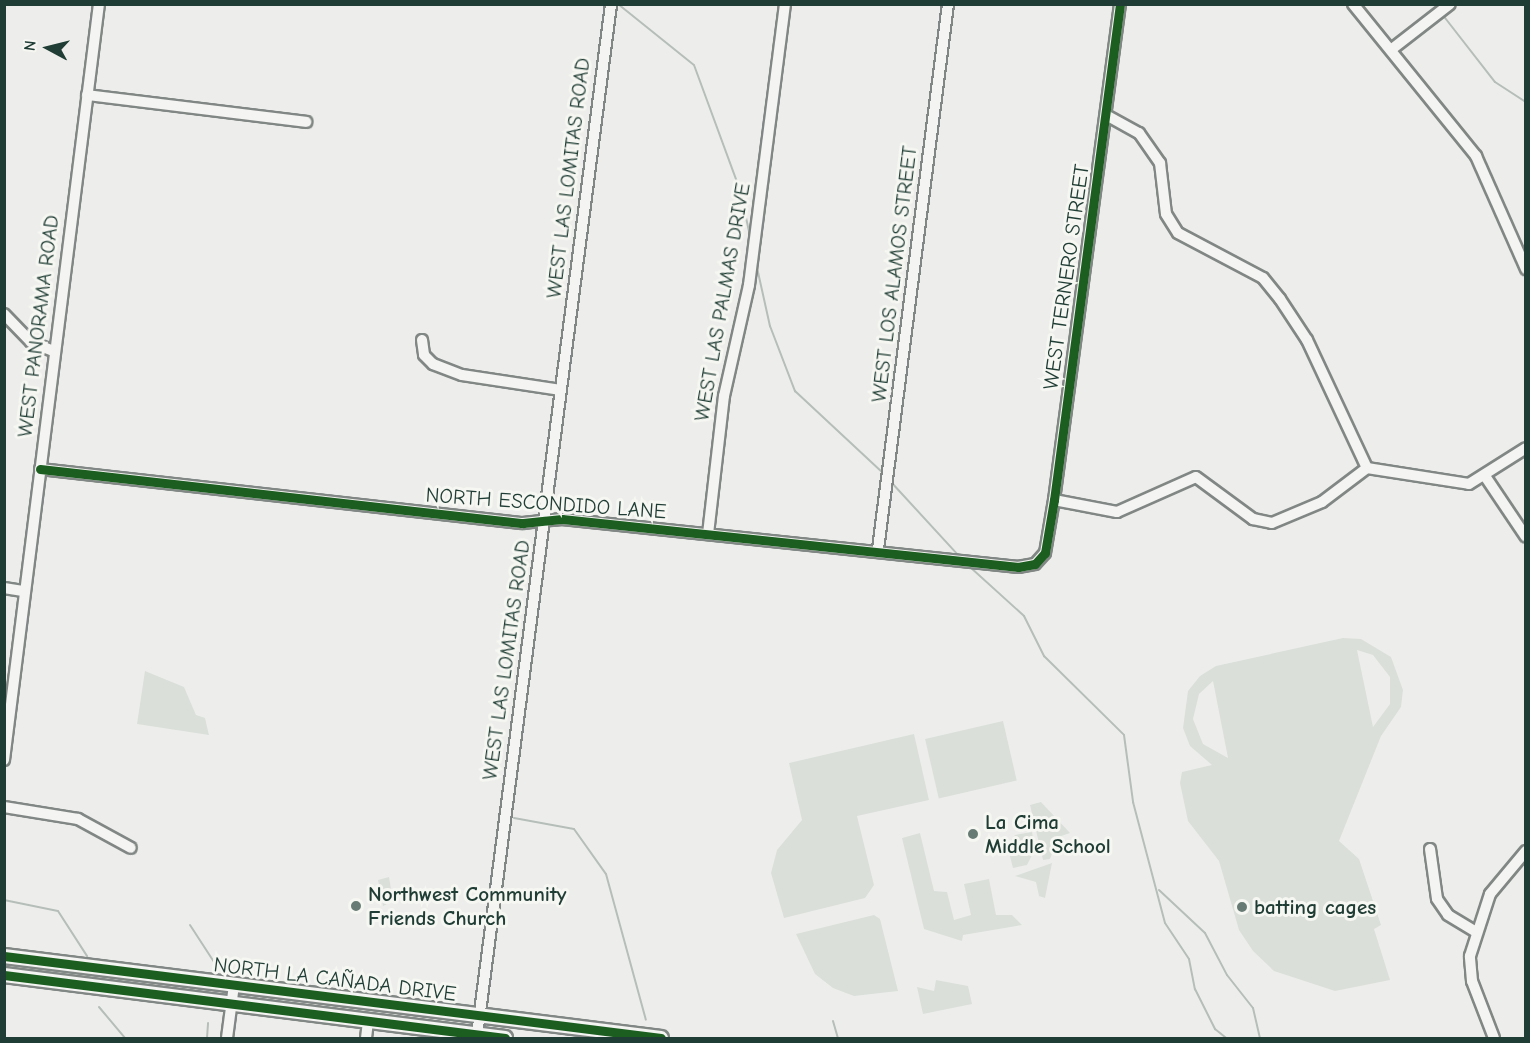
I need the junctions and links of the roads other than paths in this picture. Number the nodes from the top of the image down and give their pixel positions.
1 (99, 4) edge
2 (610, 4) edge
3 (785, 4) edge
4 (948, 4) edge
5 (1120, 4) edge
6 (1353, 4) edge
7 (1450, 4) edge
8 (1392, 49) junction
9 (87, 95) junction
10 (1106, 115) junction
11 (306, 122) dead end
12 (1526, 269) edge
13 (4, 314) edge
14 (422, 340) dead end
15 (53, 351) junction
16 (561, 390) junction
17 (1526, 448) edge
18 (1367, 468) junction
19 (40, 469) junction
20 (1483, 478) junction
21 (1054, 500) junction
22 (545, 520) junction
23 (708, 534) junction
24 (1526, 537) edge
25 (878, 549) junction
26 (1045, 553) joint
27 (4, 588) edge
28 (23, 591) junction
29 (4, 760) edge
30 (4, 807) edge
31 (131, 848) dead end
32 (1430, 849) dead end
33 (1526, 851) edge
34 (1475, 931) junction
35 (4, 956) edge
36 (4, 975) edge
37 (234, 985) junction
38 (232, 1004) junction
39 (479, 1016) junction
40 (368, 1022) junction
41 (477, 1035) junction
42 (227, 1038) edge
43 (366, 1038) edge
44 (506, 1038) edge
45 (661, 1038) edge
46 (1494, 1038) edge

1 - 9 street, WEST PANORAMA ROAD
2 - 16 street, WEST LAS LOMITAS ROAD
3 - 23 street, WEST LAS PALMAS DRIVE
4 - 25 street, WEST LOS ALAMOS STREET
5 - 10 street, WEST TERNERO STREET
6 - 8 street
7 - 8 street
8 - 12 street
9 - 11 street
9 - 15 street, WEST PANORAMA ROAD
10 - 18 street
10 - 21 street, WEST TERNERO STREET
13 - 15 street
14 - 16 street
15 - 19 street, WEST PANORAMA ROAD
16 - 22 street, WEST LAS LOMITAS ROAD
17 - 20 street
18 - 20 street
18 - 21 street
19 - 22 street, NORTH ESCONDIDO LANE
19 - 28 street, WEST PANORAMA ROAD
20 - 24 street
21 - 26 street, WEST TERNERO STREET
22 - 23 street, NORTH ESCONDIDO LANE
22 - 39 street, WEST LAS LOMITAS ROAD
23 - 25 street, NORTH ESCONDIDO LANE
25 - 26 street, NORTH ESCONDIDO LANE
27 - 28 street
28 - 29 street, WEST PANORAMA ROAD
30 - 31 street
32 - 34 street
33 - 34 street
34 - 46 street
35 - 37 main road, NORTH LA CAÑADA DRIVE
36 - 38 main road, NORTH LA CAÑADA DRIVE
37 - 38 street
37 - 39 main road, NORTH LA CAÑADA DRIVE
38 - 40 main road, NORTH LA CAÑADA DRIVE
38 - 42 street
39 - 41 street, WEST LAS LOMITAS ROAD
39 - 45 main road, NORTH LA CAÑADA DRIVE
40 - 41 main road, NORTH LA CAÑADA DRIVE
40 - 43 street
41 - 44 main road, NORTH LA CAÑADA DRIVE

